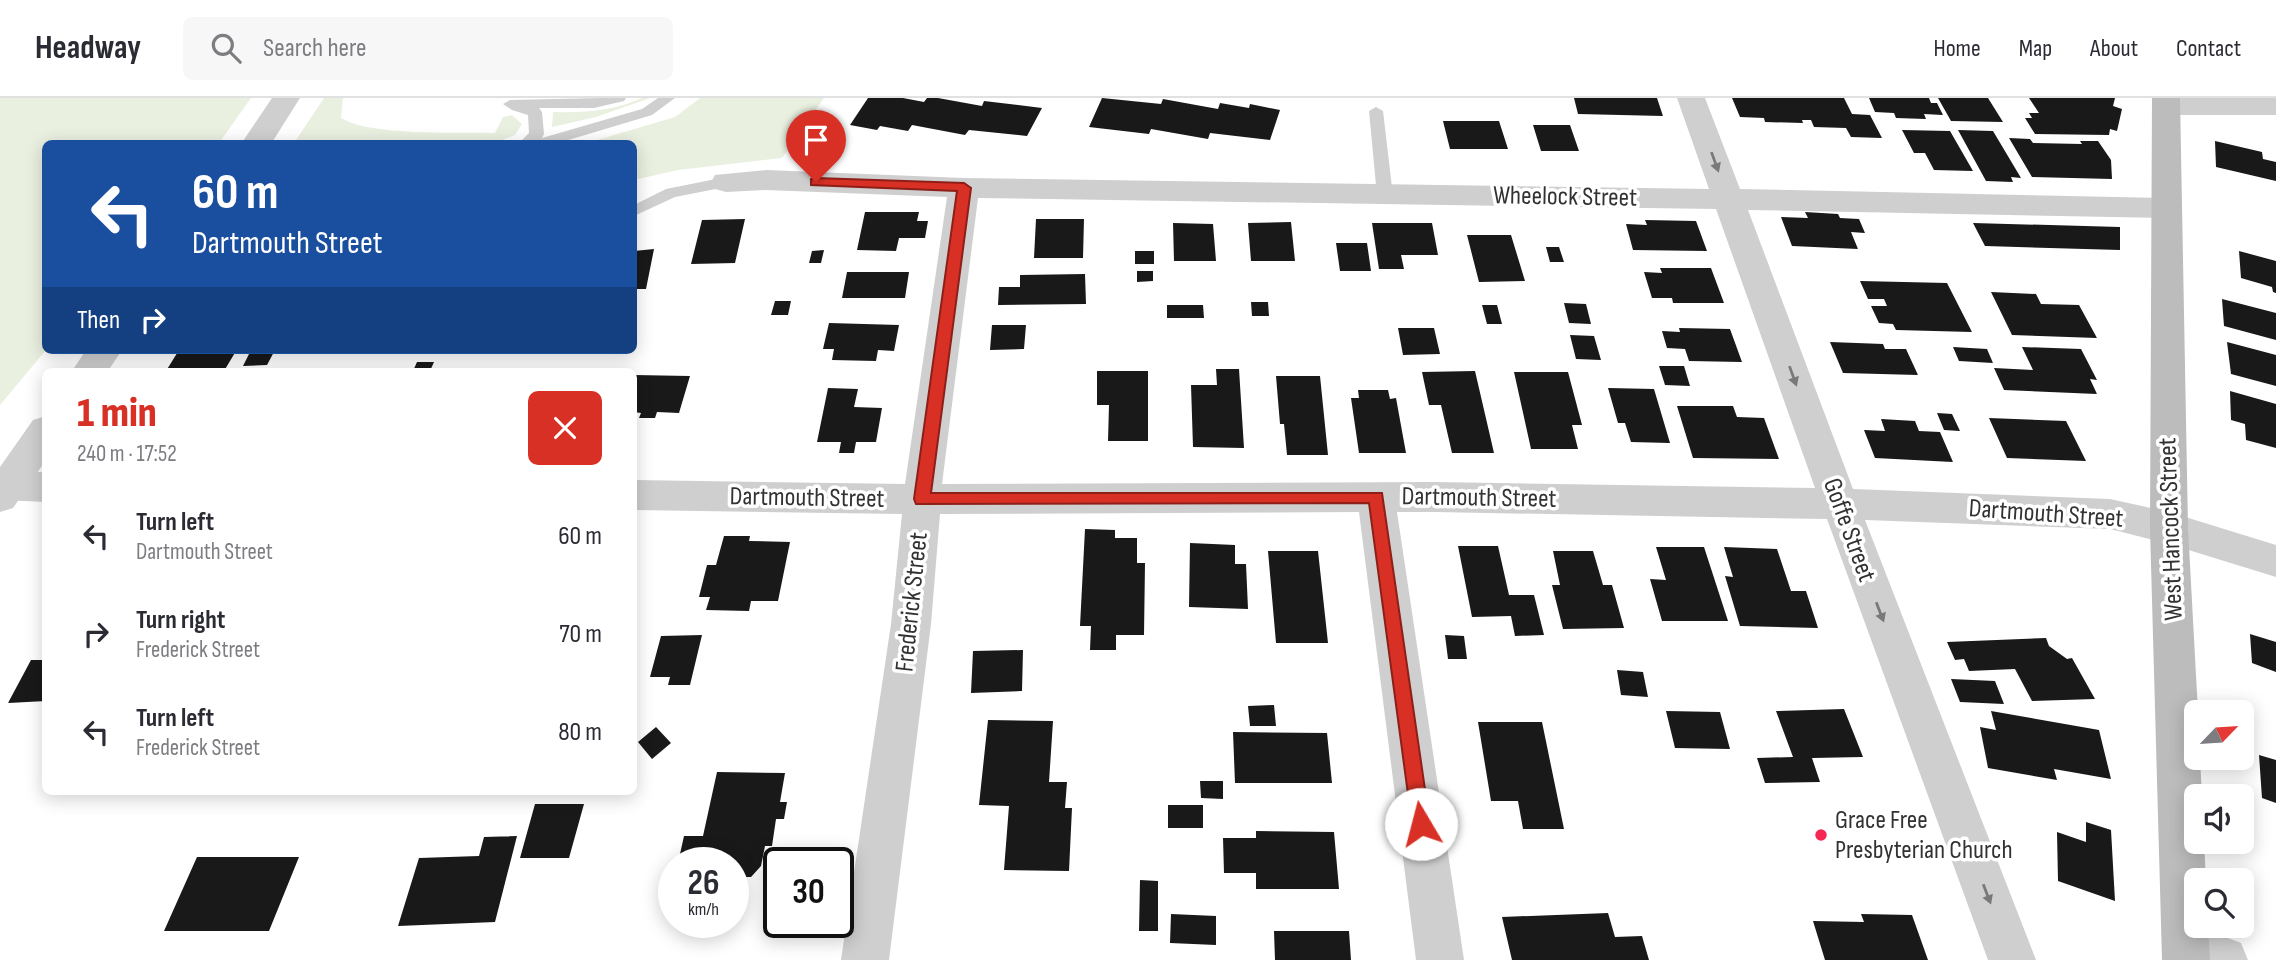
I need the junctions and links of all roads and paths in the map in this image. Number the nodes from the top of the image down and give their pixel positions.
1 (286, 98) edge
2 (668, 98) edge
3 (1691, 98) edge
4 (619, 99) edge
5 (2166, 102) edge
6 (2276, 106) edge
7 (1376, 111) dead end
8 (259, 140) edge
9 (530, 140) edge
10 (551, 140) edge
11 (726, 182) joint
12 (964, 188) junction
13 (1385, 196) junction
14 (1728, 199) junction
15 (2165, 208) junction
16 (637, 210) edge
17 (42, 436) edge
18 (14, 479) edge
19 (637, 495) edge
20 (1376, 497) junction
21 (922, 499) junction
22 (1840, 504) junction
23 (2169, 528) junction
24 (2276, 561) edge
25 (2199, 955) edge
26 (865, 960) edge
27 (1440, 960) edge
28 (2012, 960) edge

1 - 8 street
2 - 10 lane
3 -> 14 street, Goffe Street
4 - 9 lane
5 - 6 street
5 - 15 main road, West Hancock Street
7 - 13 lane
11 - 12 street
11 - 16 lane
12 - 13 street, Wheelock Street
12 - 21 street, Frederick Street
13 - 14 street, Wheelock Street
14 - 15 street, Wheelock Street
14 -> 22 street, Goffe Street
15 - 23 main road, West Hancock Street
17 - 18 street
19 - 21 street, Dartmouth Street
20 - 21 street, Dartmouth Street
20 - 22 street, Dartmouth Street
20 - 27 street
21 - 26 street, Frederick Street
22 - 23 street, Dartmouth Street
22 -> 28 street, Goffe Street
23 - 24 street, Dartmouth Street
23 - 25 main road, West Hancock Street

